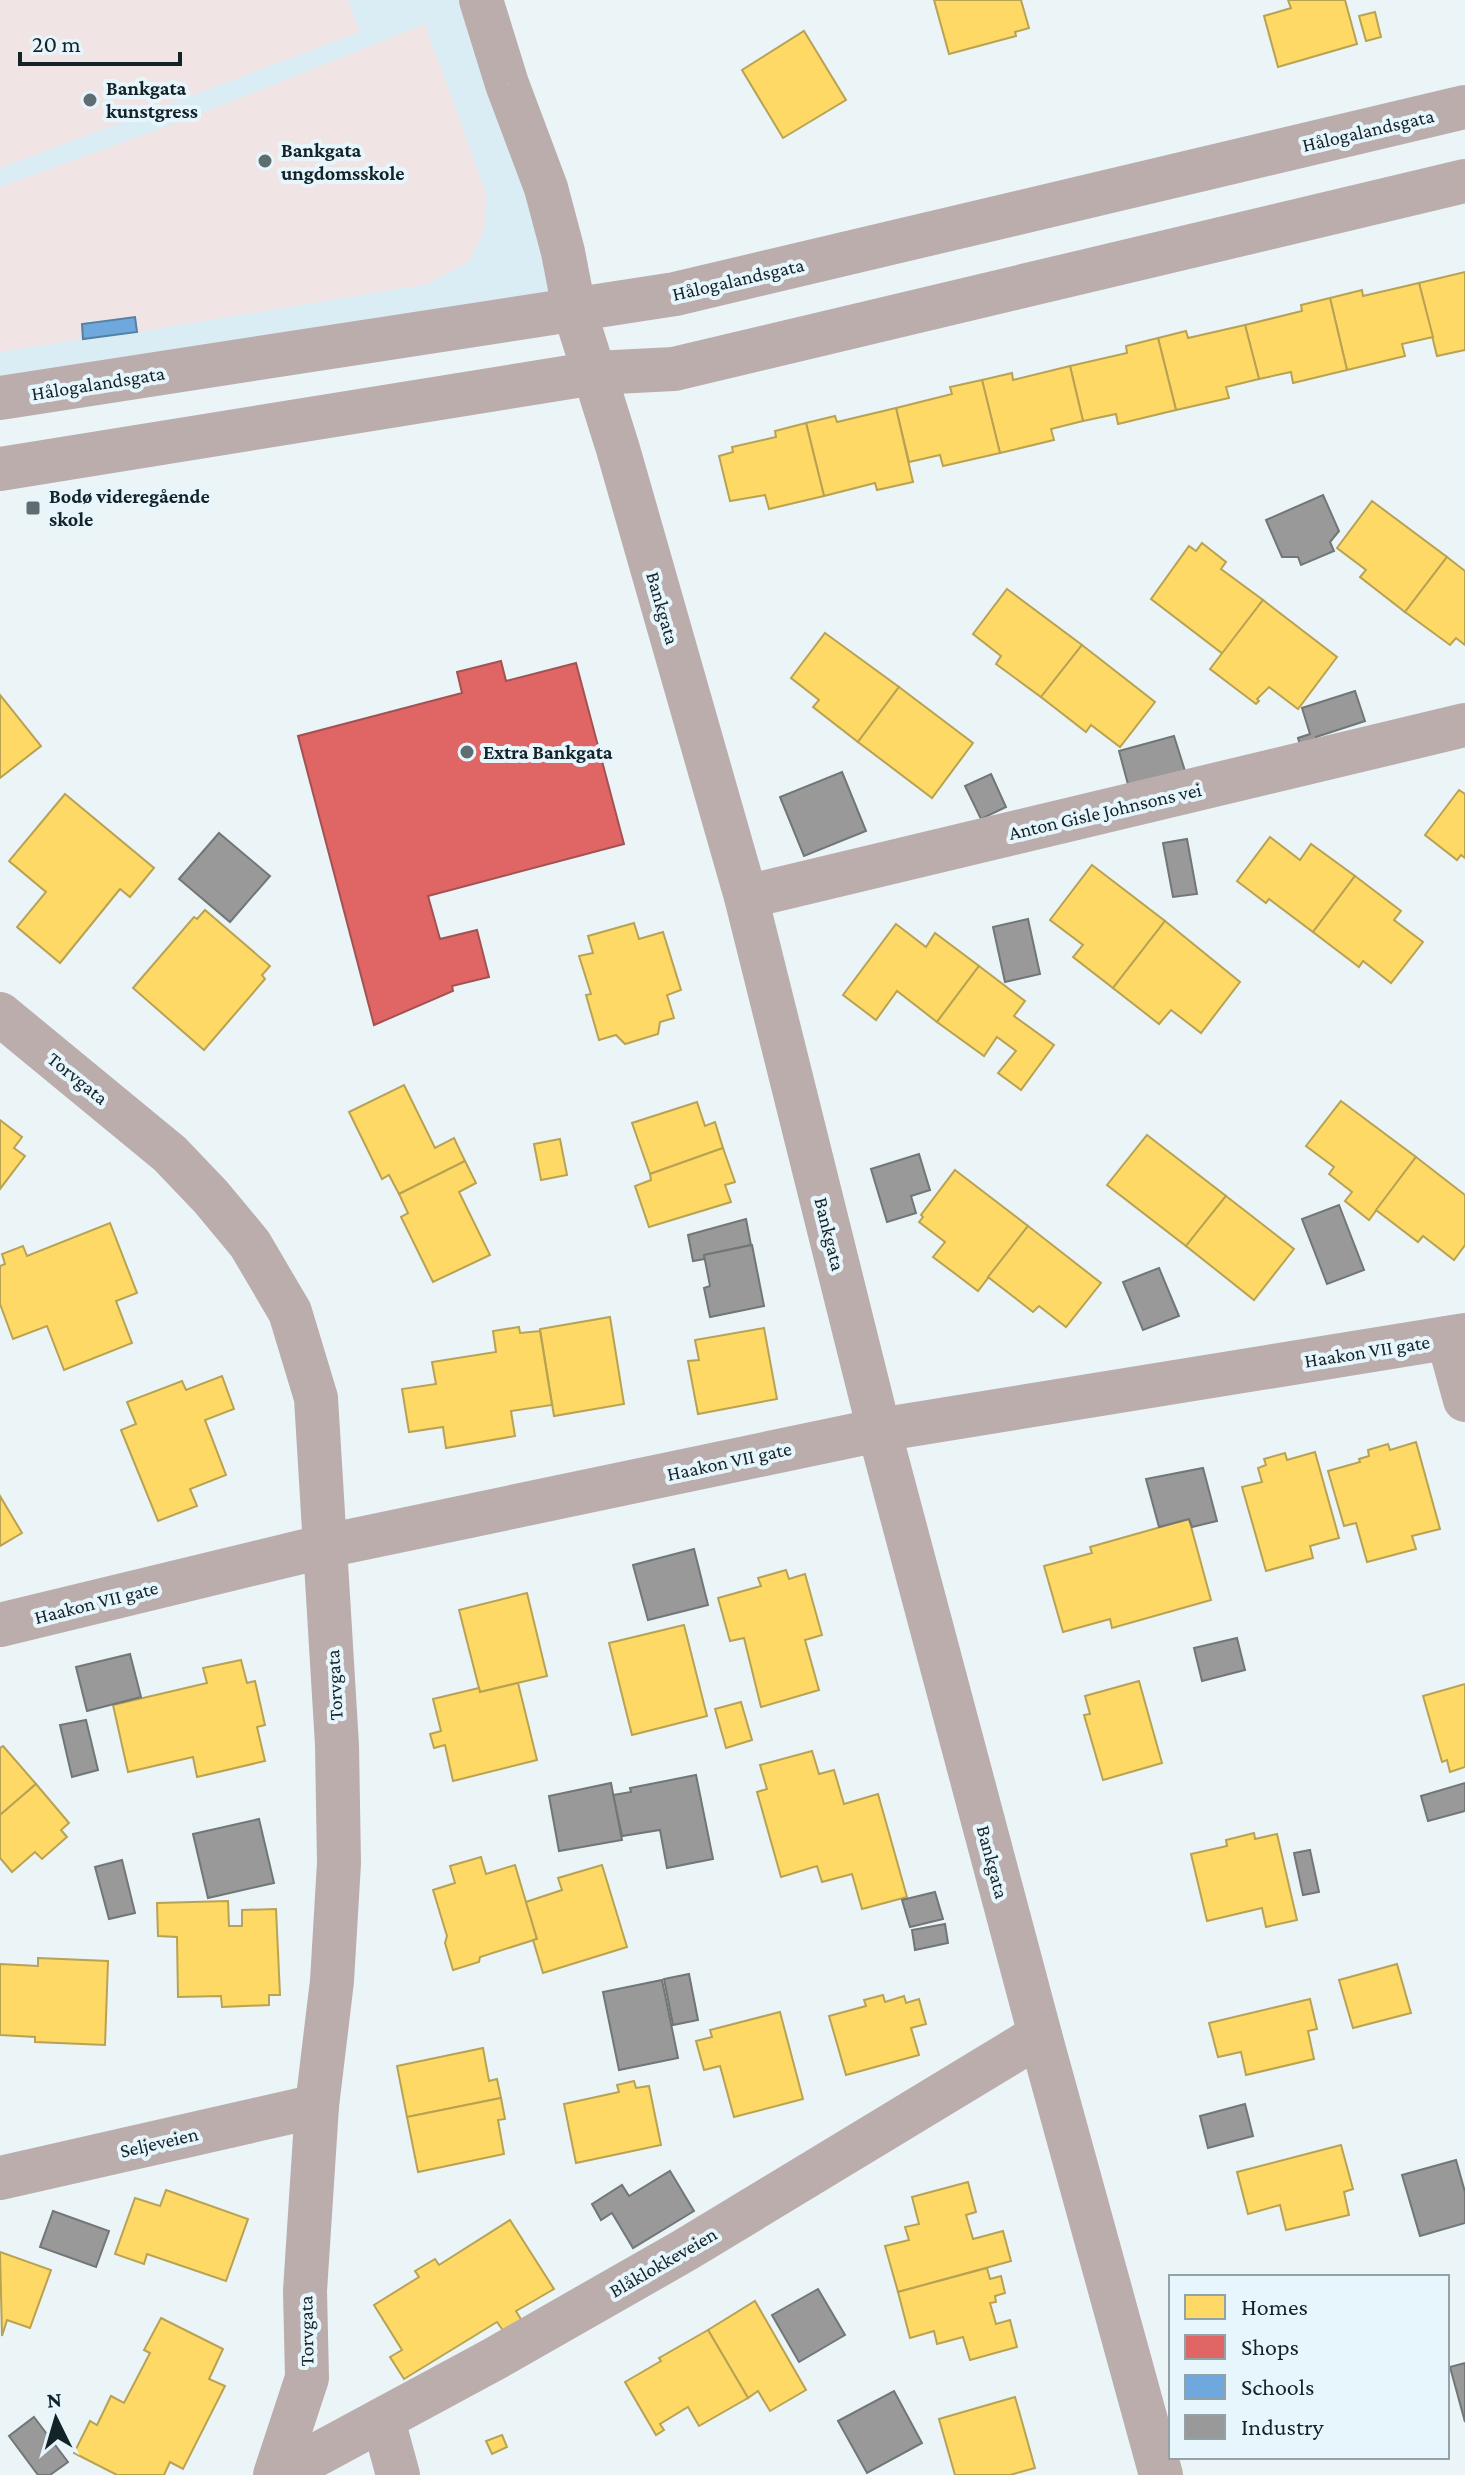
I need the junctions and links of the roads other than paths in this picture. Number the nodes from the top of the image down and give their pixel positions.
1 (495, 4) edge
2 (1465, 107) edge
3 (1465, 181) edge
4 (574, 309) junction
5 (595, 373) junction
6 (0, 398) edge
7 (0, 469) edge
8 (1465, 725) edge
9 (746, 897) junction
10 (0, 1014) edge
11 (1457, 1336) edge
12 (1465, 1400) edge
13 (879, 1430) junction
14 (326, 1546) junction
15 (0, 1625) edge
16 (1040, 2035) junction
17 (317, 2106) junction
18 (0, 2178) edge
19 (383, 2420) junction
20 (277, 2475) edge
21 (398, 2475) edge
22 (1161, 2475) edge

1 - 4 street, Bankgata
2 - 4 street, Hålogalandsgata
3 - 5 street
4 - 5 street, Bankgata
4 - 6 street, Hålogalandsgata
5 - 7 street
5 - 9 street, Bankgata
8 - 9 street, Anton Gisle Johnsons vei
9 - 13 street, Bankgata
10 - 14 street, Torvgata
11 - 12 street
11 - 13 street, Haakon VII gate
13 - 14 street, Haakon VII gate
13 - 16 street, Bankgata
14 - 15 street, Haakon VII gate
14 - 17 street, Torvgata
16 - 19 street, Blåklokkeveien
16 - 22 street, Bankgata
17 - 18 street, Seljeveien
17 - 20 street, Torvgata
19 - 20 street, Blåklokkeveien
19 - 21 street

